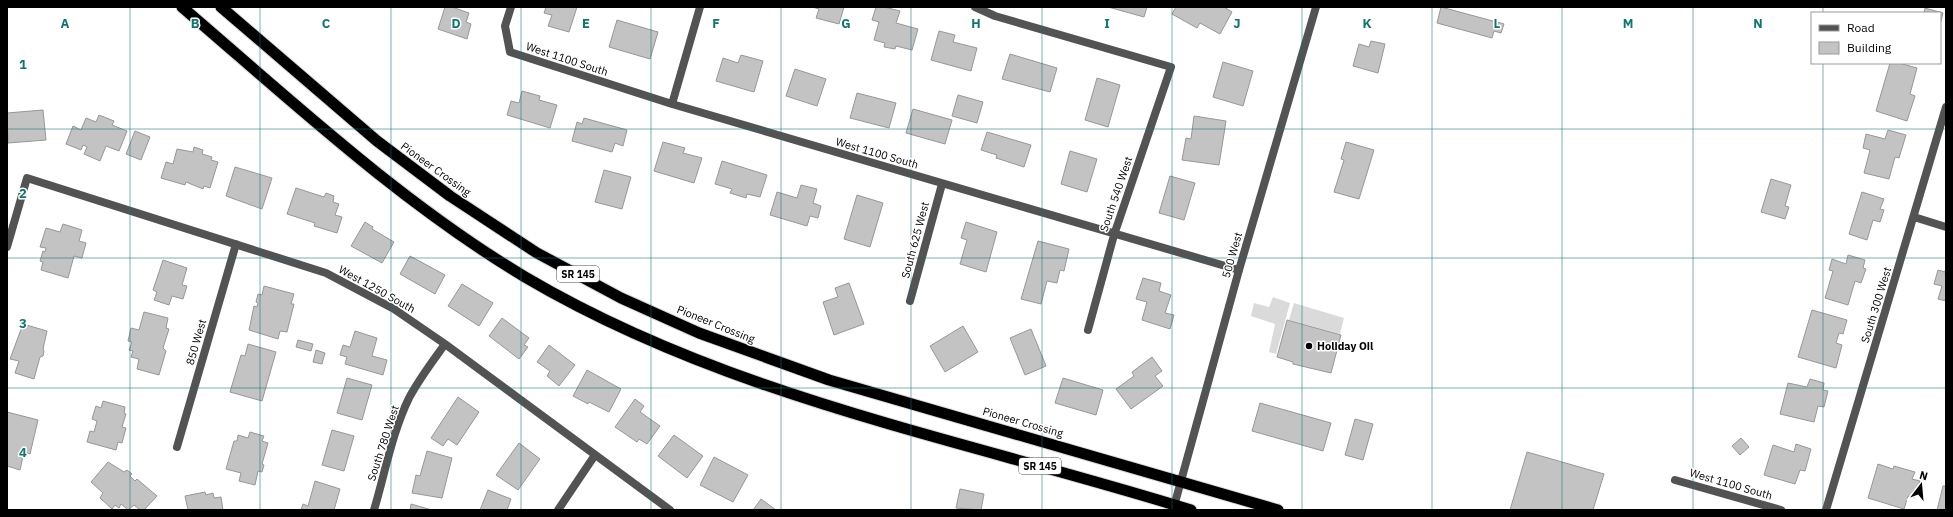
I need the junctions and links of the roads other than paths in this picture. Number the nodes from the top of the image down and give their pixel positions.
1 (182, 7) edge
2 (221, 7) edge
3 (511, 7) edge
4 (700, 7) edge
5 (975, 7) edge
6 (1316, 7) edge
7 (672, 104) junction
8 (1946, 107) edge
9 (942, 184) junction
10 (1914, 217) junction
11 (1946, 226) edge
12 (1114, 235) junction
13 (236, 244) junction
14 (7, 247) edge
15 (1239, 270) junction
16 (910, 301) dead end
17 (1088, 330) dead end
18 (445, 344) junction
19 (177, 447) dead end
20 (595, 455) junction
21 (1181, 480) junction
22 (1675, 480) dead end
23 (1174, 507) edge
24 (374, 510) edge
25 (558, 510) edge
26 (670, 510) edge
27 (1191, 510) edge
28 (1278, 510) edge
29 (1781, 510) edge
30 (1826, 510) edge

1 - 23 highway, SR 145
2 - 21 highway, Pioneer Crossing / SR 145
3 - 7 street, West 1100 South
4 - 7 street
5 - 12 street, South 540 West
6 - 15 street, 500 West
7 - 9 street, West 1100 South
8 - 10 street, South 300 West
9 - 12 street, West 1100 South
9 - 16 street, South 625 West
10 - 11 street
10 - 30 street, South 300 West
12 - 15 street, West 1100 South
12 - 17 street, South 540 West
13 - 14 street, West 1250 South
13 - 18 street, West 1250 South
13 - 19 street, 850 West
15 - 21 street, 500 West
18 - 20 street, West 1250 South
18 - 24 street, South 780 West
20 - 25 street
20 - 26 street, West 1250 South
21 - 23 street, 500 West
21 - 28 highway, Pioneer Crossing / SR 145
22 - 29 street, West 1100 South
23 - 27 highway, SR 145

